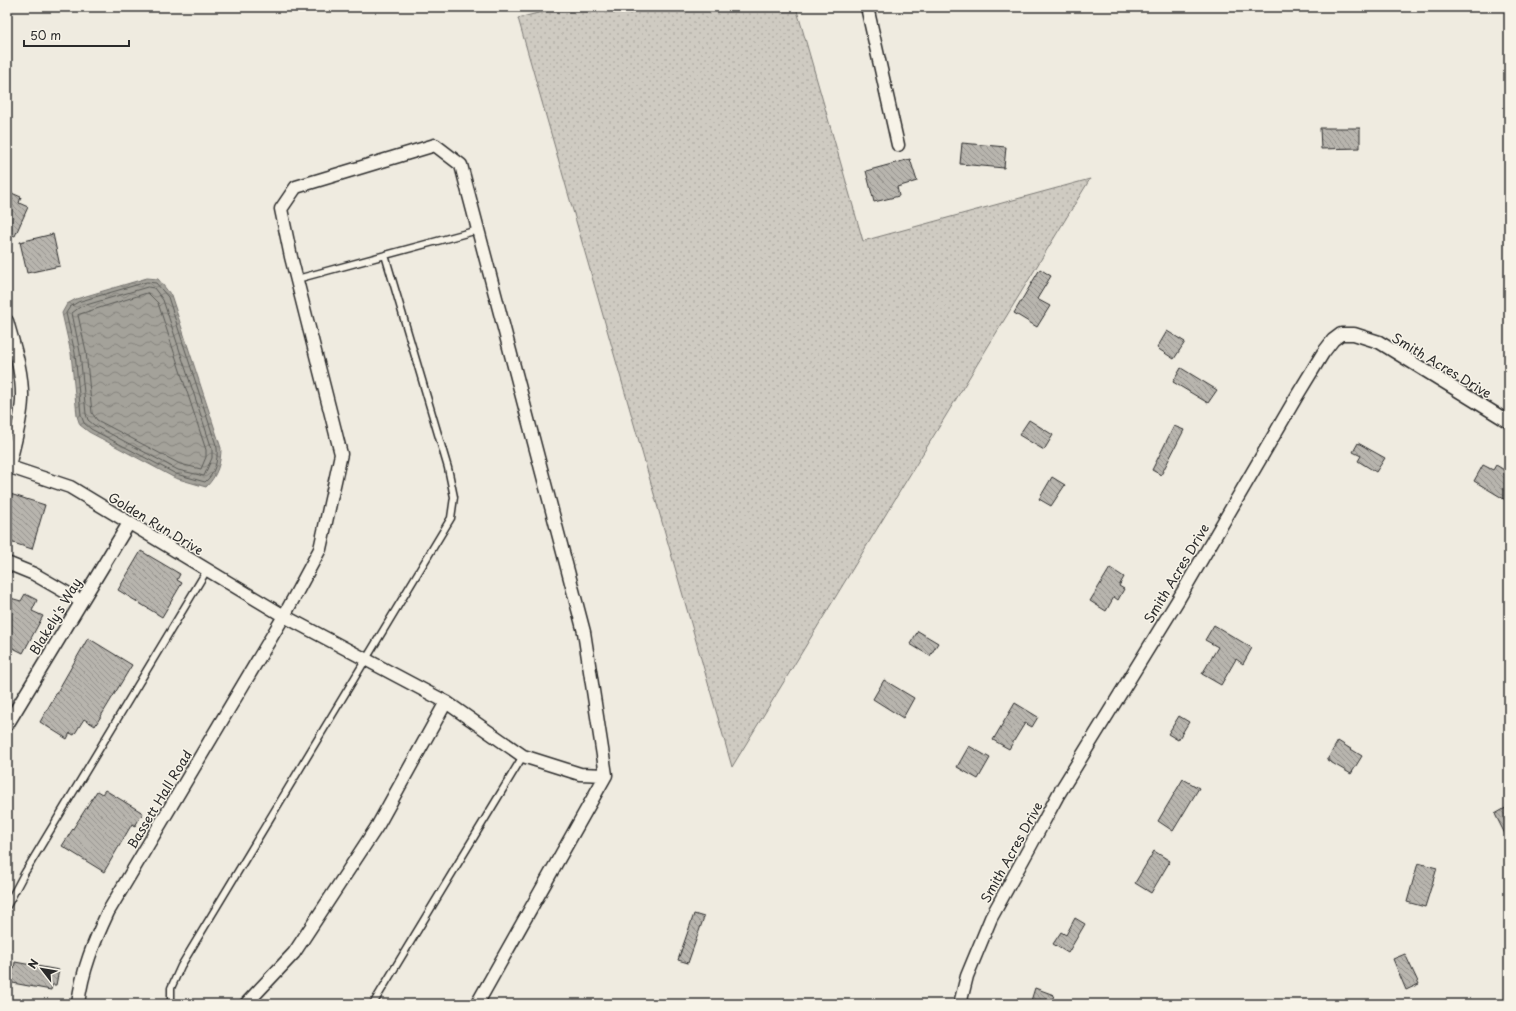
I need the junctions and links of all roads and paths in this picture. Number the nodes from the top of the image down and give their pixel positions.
1 (867, 7) edge
2 (898, 145) dead end
3 (478, 230) junction
4 (385, 255) junction
5 (297, 279) junction
6 (7, 321) edge
7 (10, 342) edge
8 (1509, 422) edge
9 (8, 466) edge
10 (129, 523) junction
11 (7, 563) edge
12 (208, 570) junction
13 (81, 601) junction
14 (284, 616) junction
15 (366, 660) junction
16 (446, 702) junction
17 (7, 725) edge
18 (523, 756) junction
19 (606, 775) junction
20 (7, 906) edge
21 (78, 1004) edge
22 (171, 1004) edge
23 (246, 1004) edge
24 (373, 1004) edge
25 (477, 1004) edge
26 (960, 1004) edge

1 - 2 street
3 - 4 lane
3 - 5 street, Bassett Hall Road
3 - 19 street
4 - 5 lane
4 - 15 lane
5 - 14 street, Bassett Hall Road
6 - 7 street
7 - 9 street
8 - 26 street, Smith Acres Drive
9 - 10 street, Golden Run Drive
10 - 12 street, Golden Run Drive
10 - 13 street, Blakely's Way
11 - 13 street
12 - 14 street, Golden Run Drive
12 - 20 lane
13 - 17 street, Blakely's Way
14 - 15 street, Golden Run Drive
14 - 21 street, Bassett Hall Road
15 - 16 street, Golden Run Drive
15 - 22 lane
16 - 18 street, Golden Run Drive
16 - 23 street
18 - 19 street, Golden Run Drive
18 - 24 lane
19 - 25 street

